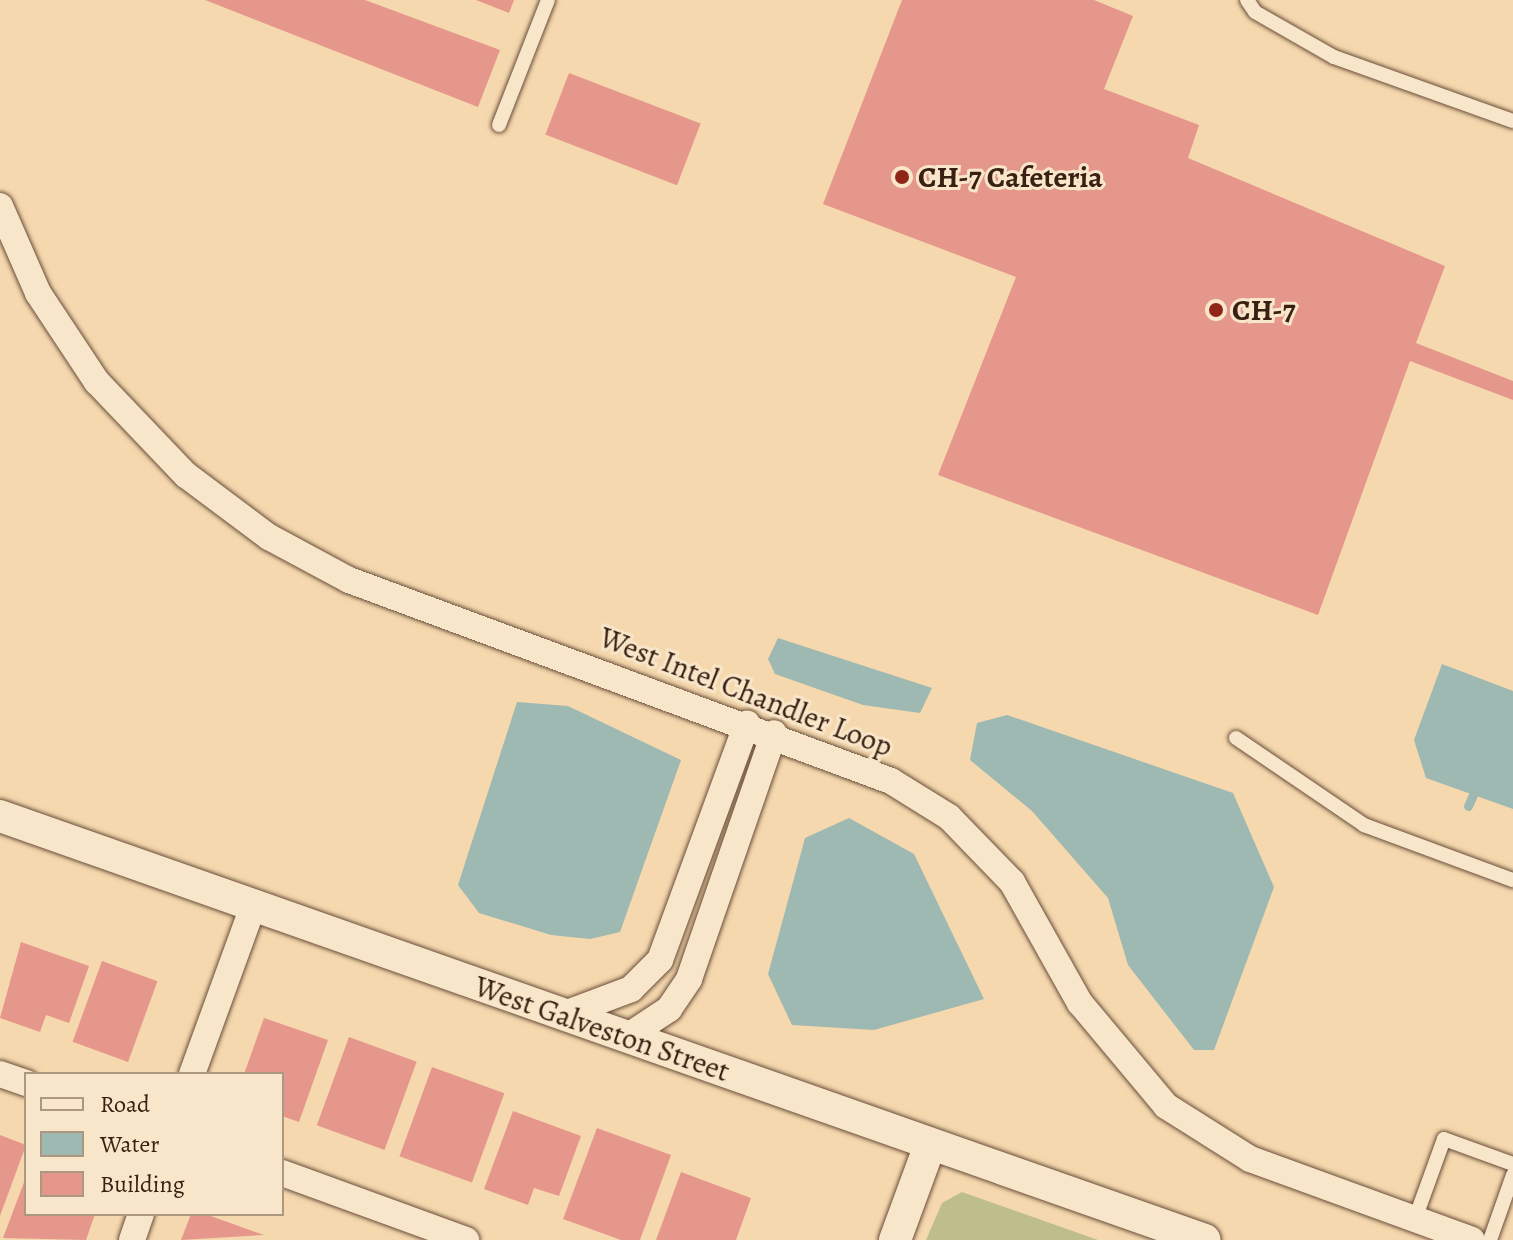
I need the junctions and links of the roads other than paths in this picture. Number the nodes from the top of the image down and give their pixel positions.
1 (548, 0) edge
2 (1247, 0) edge
3 (1513, 121) edge
4 (499, 125) dead end
5 (0, 206) edge
6 (747, 723) junction
7 (774, 733) junction
8 (1236, 738) dead end
9 (0, 816) edge
10 (1513, 880) edge
11 (253, 906) junction
12 (562, 1015) junction
13 (625, 1038) junction
14 (193, 1072) edge
15 (0, 1074) edge
16 (24, 1082) edge
17 (930, 1145) junction
18 (1513, 1164) edge
19 (284, 1174) edge
20 (1513, 1175) edge
21 (140, 1216) edge
22 (1415, 1219) junction
23 (132, 1240) edge
24 (466, 1240) edge
25 (895, 1240) edge
26 (1205, 1240) edge
27 (1472, 1240) edge
28 (1490, 1240) edge

1 - 4 lane
2 - 3 lane
5 - 6 street, West Intel Chandler Loop
6 - 7 street, West Intel Chandler Loop
6 - 12 street
7 - 13 street
7 - 22 street, West Intel Chandler Loop
8 - 10 lane
9 - 11 street, West Galveston Street
11 - 12 street, West Galveston Street
11 - 14 street
12 - 13 street, West Galveston Street
13 - 17 street, West Galveston Street
15 - 16 street
17 - 25 street
17 - 26 street, West Galveston Street
18 - 22 lane
19 - 24 street
20 - 28 lane
21 - 23 street
22 - 27 street, West Intel Chandler Loop

